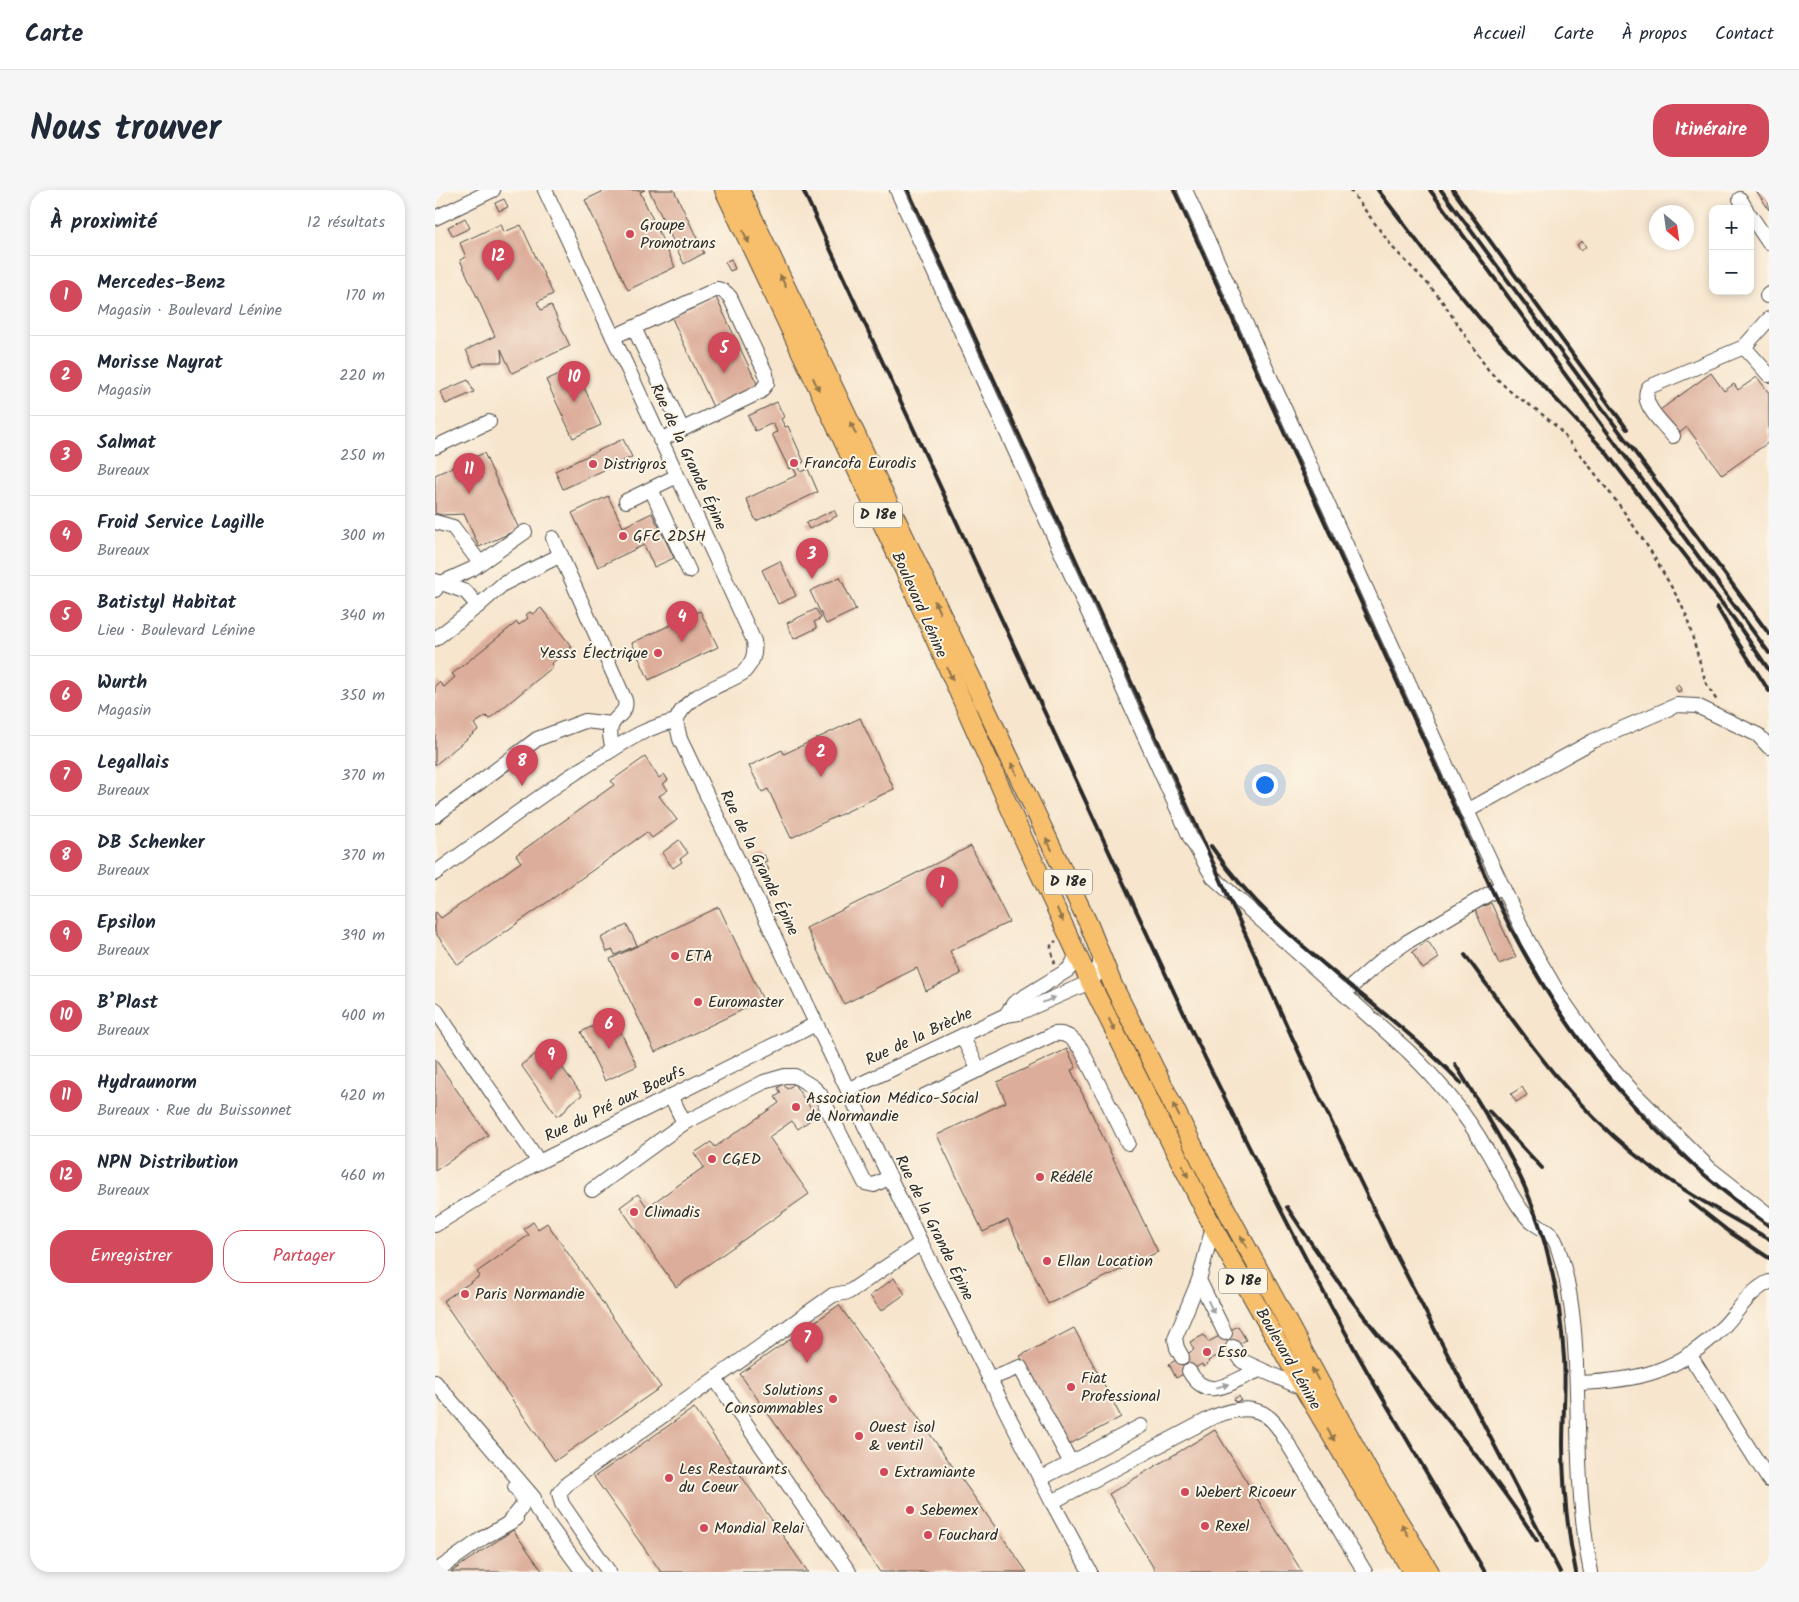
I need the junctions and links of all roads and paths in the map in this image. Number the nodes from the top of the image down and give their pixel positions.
1 (493, 190) edge
2 (545, 190) edge
3 (724, 190) edge
4 (740, 190) edge
5 (897, 190) edge
6 (1185, 190) edge
7 (1350, 190) edge
8 (435, 218) edge
9 (1754, 221) edge
10 (1769, 243) edge
11 (1769, 319) edge
12 (634, 328) junction
13 (613, 337) junction
14 (1744, 347) junction
15 (1769, 375) edge
16 (489, 422) dead end
17 (682, 430) junction
18 (1673, 436) dead end
19 (660, 440) junction
20 (435, 447) edge
21 (677, 476) junction
22 (651, 488) junction
23 (626, 501) dead end
24 (435, 522) edge
25 (525, 532) dead end
26 (553, 538) dead end
27 (561, 556) junction
28 (480, 563) junction
29 (689, 571) dead end
30 (436, 585) edge
31 (478, 606) junction
32 (435, 639) edge
33 (676, 721) junction
34 (1731, 723) junction
35 (612, 724) junction
36 (1769, 747) edge
37 (613, 749) junction
38 (1467, 811) junction
39 (435, 816) edge
40 (435, 873) edge
41 (1502, 886) junction
42 (1100, 951) junction
43 (1085, 973) junction
44 (1113, 985) junction
45 (1344, 993) junction
46 (435, 1009) edge
47 (1006, 1015) junction
48 (816, 1024) junction
49 (961, 1036) junction
50 (979, 1070) junction
51 (848, 1090) junction
52 (671, 1096) junction
53 (924, 1096) dead end
54 (684, 1123) junction
55 (1128, 1143) dead end
56 (539, 1162) junction
57 (890, 1177) junction
58 (593, 1190) dead end
59 (1769, 1215) edge
60 (435, 1225) edge
61 (1213, 1228) junction
62 (921, 1243) junction
63 (1199, 1280) junction
64 (1769, 1282) edge
65 (1225, 1333) dead end
66 (1233, 1347) dead end
67 (1689, 1354) junction
68 (1182, 1357) dead end
69 (1260, 1370) junction
70 (1189, 1371) dead end
71 (715, 1379) junction
72 (989, 1379) junction
73 (435, 1382) edge
74 (1577, 1383) junction
75 (1304, 1389) junction
76 (435, 1396) edge
77 (1141, 1426) dead end
78 (1071, 1463) junction
79 (1040, 1479) junction
80 (1769, 1480) edge
81 (1052, 1502) junction
82 (536, 1508) junction
83 (508, 1523) junction
84 (435, 1572) edge
85 (583, 1572) edge
86 (609, 1572) edge
87 (849, 1572) edge
88 (1090, 1572) edge
89 (1365, 1572) edge
90 (1412, 1572) edge
91 (1430, 1572) edge
92 (1591, 1572) edge

1 - 8 street
2 - 13 street, Rue de la Grande Épine
3 -> 43 main road, Boulevard Lénine / D 18e
42 -> 4 main road, Boulevard Lénine / D 18e
5 - 45 street
6 - 38 street
7 - 34 path
9 - 10 street
11 - 14 street
12 - 13 street
12 - 17 street
12 - 17 street
13 - 19 street, Rue de la Grande Épine
14 - 15 street
14 - 18 street
16 - 20 street
17 - 19 street
19 - 21 street, Rue de la Grande Épine
21 - 22 street
21 - 33 street, Rue de la Grande Épine
22 - 23 street
22 - 29 street
24 - 28 street
25 - 28 street
26 - 27 street
27 - 31 street
27 - 35 street
28 - 30 street
30 - 31 street
31 - 32 street
33 - 37 street
33 - 48 street, Rue de la Grande Épine
34 - 36 street
34 - 38 street
35 - 37 street
35 - 39 street
37 - 40 street
38 - 41 street
41 - 45 street
41 - 59 street
42 - 43 street
42 - 44 main road, Boulevard Lénine / D 18e
43 - 44 street, Boulevard Lénine / D 18e
47 -> 43 street, Rue de la Brèche
43 - 47 street, Rue de la Brèche
43 -> 61 main road, Boulevard Lénine / D 18e
91 -> 44 main road, Boulevard Lénine / D 18e
45 - 74 street
46 - 56 street
47 - 49 street, Rue de la Brèche
48 - 51 street, Rue de la Grande Épine
48 - 52 street, Rue du Pré aux Boeufs
49 - 50 street
49 - 51 street, Rue de la Brèche
50 - 53 street
50 - 55 street
51 - 57 street, Rue de la Grande Épine
52 - 54 street
52 - 56 street, Rue du Pré aux Boeufs
54 - 57 street
54 - 58 street
56 - 60 street, Rue du Pré aux Boeufs
57 - 62 street, Rue de la Grande Épine
61 - 63 street
61 - 75 main road, Boulevard Lénine / D 18e
62 - 71 street
62 - 72 street, Rue de la Grande Épine
63 -> 65 street
63 - 68 street
64 - 67 street
66 - 69 street
67 - 74 street
67 - 80 street
70 -> 69 street
69 - 75 street
71 - 86 street
71 - 87 street
72 - 78 street
72 - 79 street, Rue de la Grande Épine
73 - 82 street
74 - 92 street
75 -> 90 main road, Boulevard Lénine / D 18e
76 - 83 street
77 - 78 street
78 - 79 street
79 - 81 street, Rue de la Grande Épine
81 - 88 street, Rue de la Grande Épine
81 - 89 street
82 - 83 street
82 - 85 street
83 - 84 street

